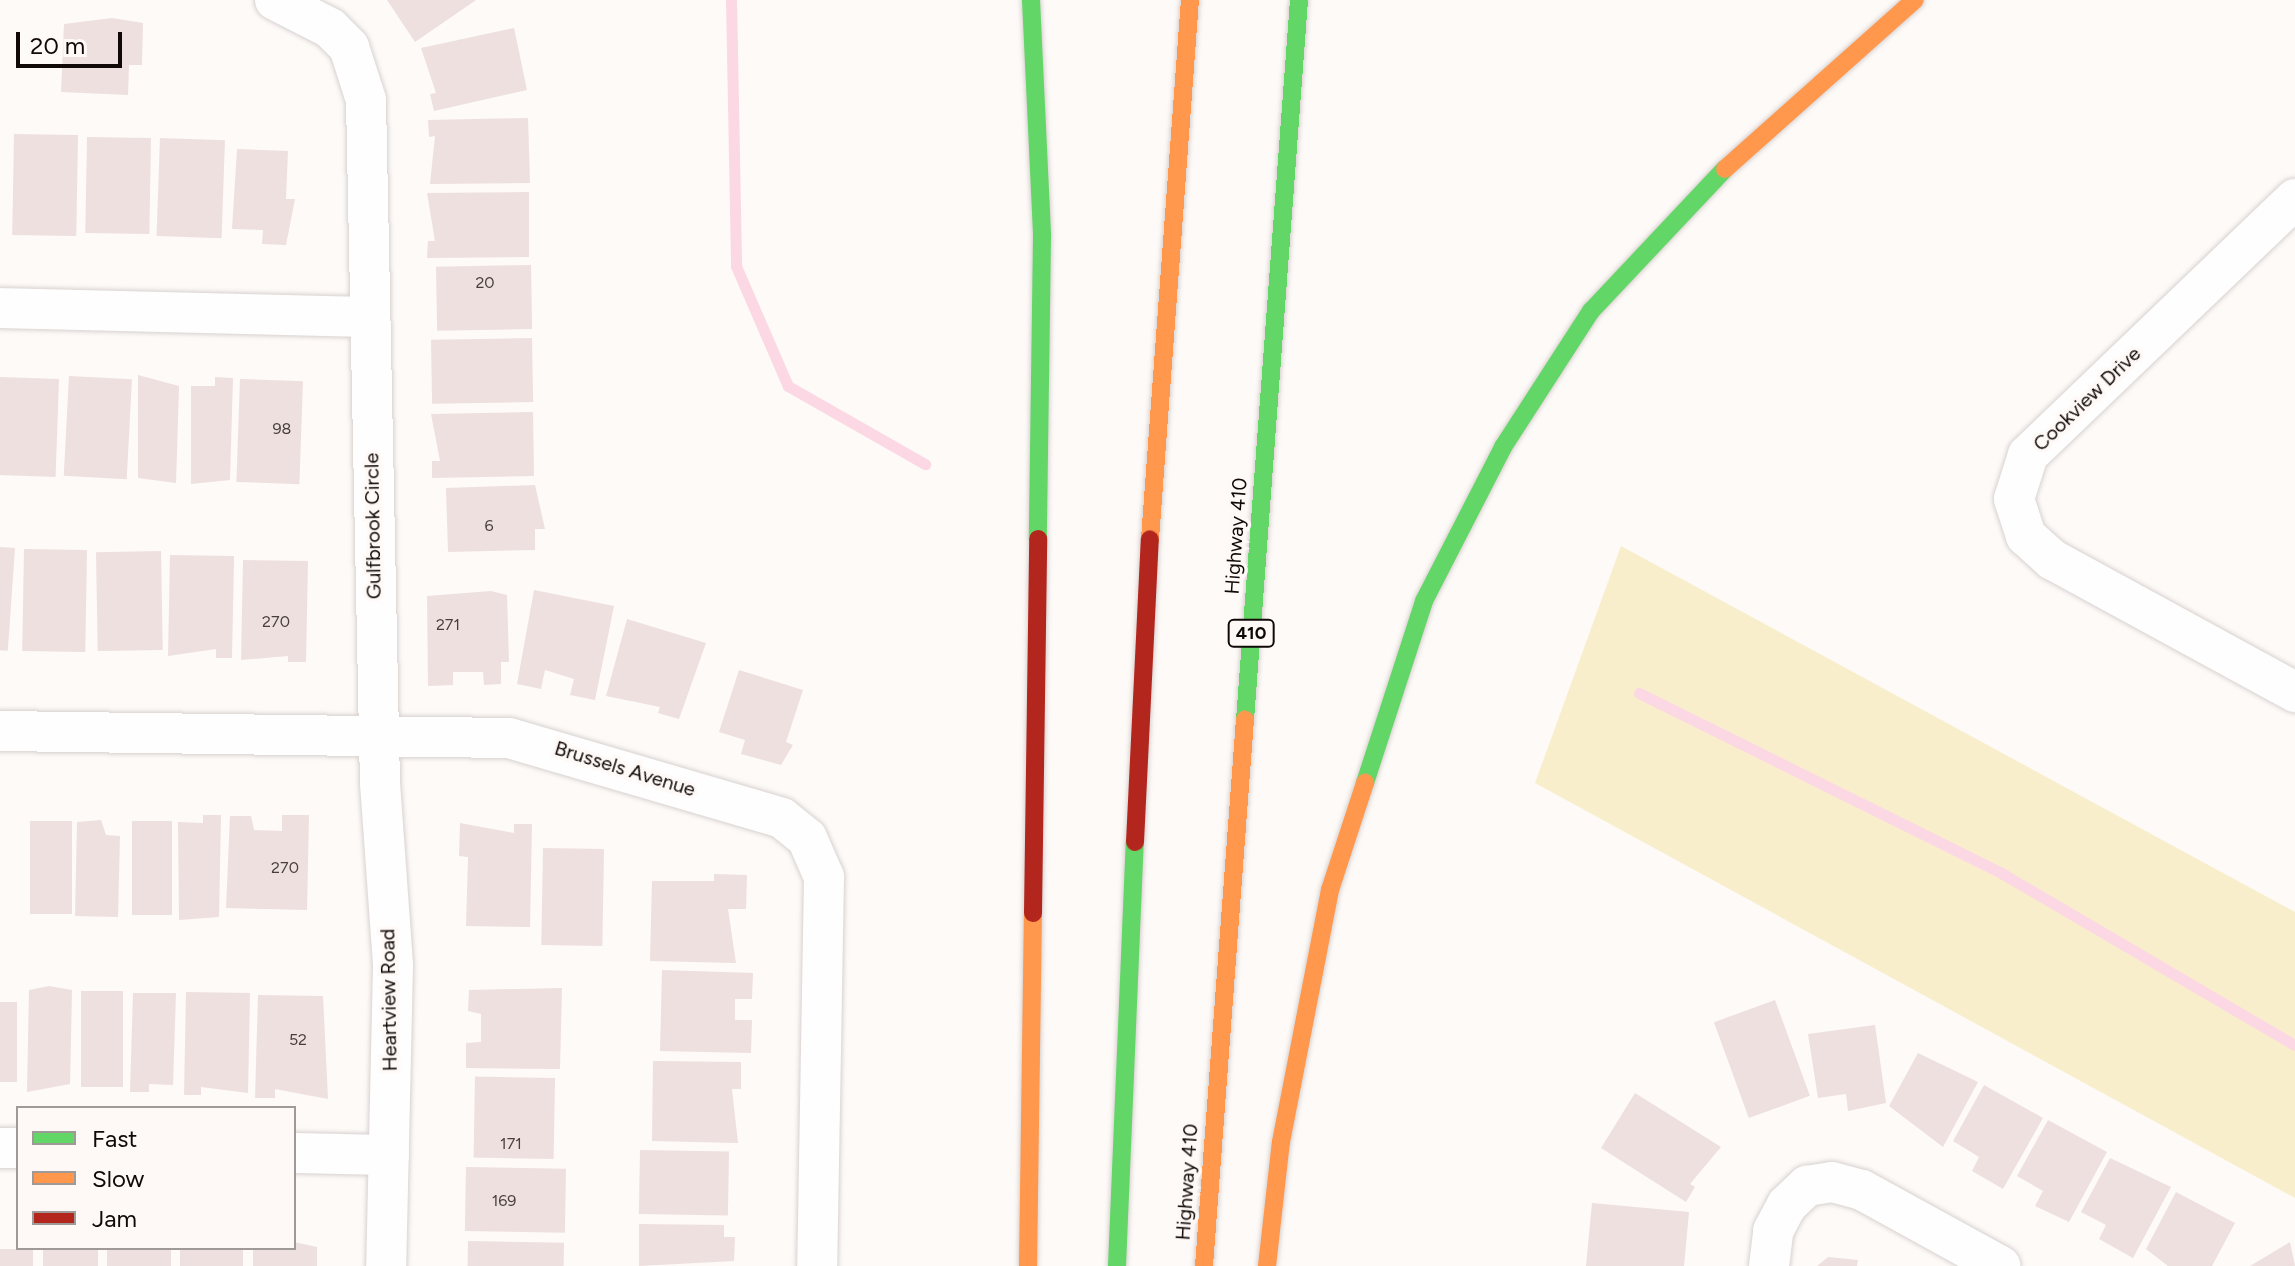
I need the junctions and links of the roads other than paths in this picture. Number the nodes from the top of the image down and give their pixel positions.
1 (275, 0) edge
2 (1031, 0) edge
3 (1190, 0) edge
4 (1299, 0) edge
5 (1915, 0) edge
6 (2290, 215) edge
7 (0, 308) edge
8 (367, 317) junction
9 (2295, 692) edge
10 (0, 731) edge
11 (379, 735) junction
12 (296, 1153) edge
13 (389, 1155) junction
14 (386, 1266) edge
15 (817, 1266) edge
16 (1028, 1266) edge
17 (1117, 1266) edge
18 (1204, 1266) edge
19 (1267, 1266) edge
20 (1769, 1266) edge
21 (2000, 1266) edge

1 - 8 street, Gulfbrook Circle
2 - 16 highway
3 - 17 highway
4 - 18 highway, Highway 410 / 410
5 - 19 highway
6 - 9 street, Cookview Drive
7 - 8 street
8 - 11 street, Gulfbrook Circle
10 - 11 street, Brussels Avenue
11 - 13 street, Heartview Road
11 - 15 street, Brussels Avenue
12 - 13 street
13 - 14 street, Heartview Road
20 - 21 street

